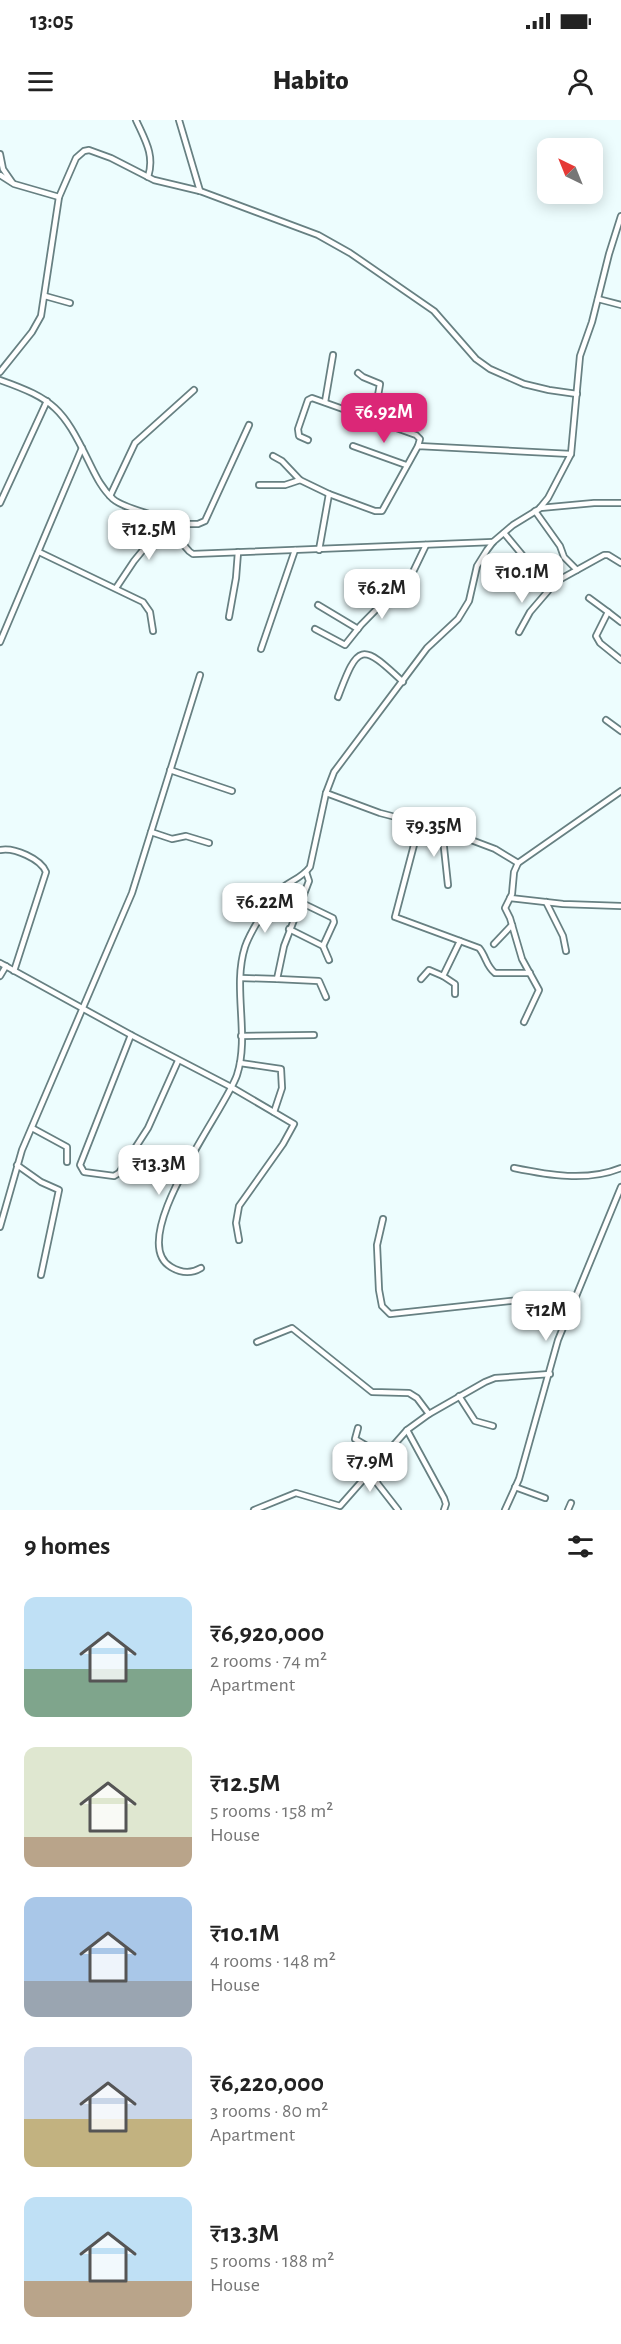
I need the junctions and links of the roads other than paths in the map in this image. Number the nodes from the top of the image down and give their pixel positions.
1 (136, 120) edge
2 (179, 120) edge
3 (0, 154) edge
4 (0, 175) edge
5 (148, 177) junction
6 (13, 184) junction
7 (200, 191) junction
8 (58, 197) junction
9 (621, 216) edge
10 (45, 296) junction
11 (598, 299) junction
12 (70, 303) dead end
13 (621, 305) edge
14 (333, 355) dead end
15 (0, 372) edge
16 (358, 373) dead end
17 (0, 380) edge
18 (194, 390) dead end
19 (576, 394) junction
20 (47, 400) junction
21 (325, 402) junction
22 (374, 419) junction
23 (249, 425) dead end
24 (308, 440) dead end
25 (353, 446) dead end
26 (418, 446) junction
27 (82, 448) junction
28 (571, 454) junction
29 (273, 456) dead end
30 (406, 465) junction
31 (300, 480) junction
32 (259, 484) dead end
33 (329, 494) junction
34 (110, 496) junction
35 (0, 503) edge
36 (621, 503) edge
37 (537, 510) junction
38 (168, 523) junction
39 (504, 533) junction
40 (493, 542) junction
41 (426, 545) junction
42 (295, 550) junction
43 (319, 550) junction
44 (39, 552) junction
45 (238, 552) junction
46 (621, 563) edge
47 (577, 570) junction
48 (550, 586) junction
49 (116, 588) junction
50 (589, 598) dead end
51 (318, 605) dead end
52 (608, 612) junction
53 (229, 617) dead end
54 (621, 622) edge
55 (315, 629) dead end
56 (358, 629) junction
57 (153, 631) dead end
58 (519, 632) dead end
59 (0, 642) edge
60 (261, 649) dead end
61 (621, 660) edge
62 (200, 675) dead end
63 (403, 682) junction
64 (338, 697) dead end
65 (606, 720) dead end
66 (621, 731) edge
67 (170, 770) junction
68 (232, 791) dead end
69 (621, 791) edge
70 (326, 793) junction
71 (420, 822) junction
72 (442, 829) junction
73 (151, 832) junction
74 (209, 843) dead end
75 (0, 850) edge
76 (518, 863) junction
77 (306, 872) junction
78 (448, 885) dead end
79 (510, 898) junction
80 (300, 902) junction
81 (546, 902) junction
82 (621, 906) edge
83 (512, 926) junction
84 (290, 929) junction
85 (460, 941) junction
86 (494, 944) dead end
87 (323, 946) junction
88 (566, 951) dead end
89 (328, 960) dead end
90 (0, 963) edge
91 (6, 966) junction
92 (14, 971) junction
93 (530, 973) junction
94 (0, 976) edge
95 (443, 976) junction
96 (242, 978) junction
97 (277, 979) junction
98 (422, 979) dead end
99 (455, 994) dead end
100 (326, 997) dead end
101 (82, 1009) junction
102 (524, 1022) dead end
103 (130, 1035) junction
104 (314, 1035) dead end
105 (241, 1036) junction
106 (178, 1061) junction
107 (240, 1062) junction
108 (231, 1087) junction
109 (273, 1112) junction
110 (32, 1128) junction
111 (67, 1162) dead end
112 (17, 1165) junction
113 (514, 1168) dead end
114 (621, 1168) edge
115 (621, 1187) edge
116 (383, 1219) dead end
117 (0, 1227) edge
118 (239, 1240) dead end
119 (201, 1268) dead end
120 (41, 1275) dead end
121 (570, 1310) junction
122 (256, 1342) dead end
123 (550, 1374) junction
124 (459, 1396) junction
125 (429, 1414) junction
126 (493, 1426) dead end
127 (358, 1428) dead end
128 (407, 1430) junction
129 (384, 1456) junction
130 (378, 1463) junction
131 (515, 1487) junction
132 (545, 1498) dead end
133 (571, 1503) dead end
134 (254, 1510) edge
135 (398, 1510) edge
136 (444, 1510) edge
137 (505, 1510) edge
138 (568, 1510) edge

1 - 5 street
2 - 7 street
3 - 6 street
4 - 6 street
5 - 7 street
5 - 8 street
6 - 8 street
7 - 19 street
8 - 10 street
9 - 11 street
10 - 12 street
10 - 15 street
11 - 13 street
11 - 19 street
14 - 21 street
16 - 22 street
17 - 20 street
18 - 34 street
19 - 28 street
20 - 27 street
20 - 35 street
21 - 22 street
21 - 24 street
22 - 26 street
23 - 38 street
25 - 30 street
26 - 28 street
26 - 30 street
27 - 34 street
27 - 44 street
28 - 37 street
29 - 31 street
30 - 33 street
31 - 32 street
31 - 33 street
33 - 43 street
34 - 38 street
36 - 37 street
37 - 39 street
37 - 47 street
38 - 45 street
38 - 49 street
39 - 40 street
39 - 48 street
40 - 41 street
40 - 63 street
41 - 43 street
41 - 56 street
42 - 43 street
42 - 45 street
42 - 60 street
44 - 49 street
44 - 59 street
45 - 53 street
46 - 47 street
47 - 48 street
48 - 58 street
49 - 57 street
50 - 52 street
51 - 56 street
52 - 54 street
52 - 61 street
55 - 56 street
62 - 67 street
63 - 64 street
63 - 70 street
65 - 66 street
67 - 68 street
67 - 73 street
69 - 76 street
70 - 71 street
70 - 77 street
71 - 72 street
71 - 85 street
72 - 76 street
72 - 78 street
73 - 74 street
73 - 101 street
75 - 92 street
76 - 79 street
77 - 80 street
77 - 96 street
79 - 81 street
79 - 83 street
80 - 84 street
80 - 87 street
81 - 82 street
81 - 88 street
83 - 86 street
83 - 93 street
84 - 87 street
84 - 97 street
85 - 93 street
85 - 95 street
87 - 89 street
90 - 91 street
91 - 92 street
91 - 94 street
92 - 101 street
93 - 102 street
95 - 98 street
95 - 99 street
96 - 97 street
96 - 105 street
97 - 100 street
101 - 103 street
101 - 110 street
103 - 106 street
103 - 106 street
104 - 105 street
105 - 107 street
106 - 108 street
107 - 108 street
107 - 109 street
108 - 109 street
108 - 119 street
109 - 118 street
110 - 111 street
110 - 112 street
112 - 117 street
112 - 120 street
113 - 114 street
115 - 121 street
116 - 121 street
121 - 123 street
122 - 125 street
123 - 124 street
123 - 131 street
124 - 125 street
124 - 126 street
125 - 128 street
127 - 129 street
128 - 129 street
128 - 136 street
129 - 130 street
130 - 134 street
130 - 135 street
131 - 132 street
131 - 137 street
133 - 138 street

